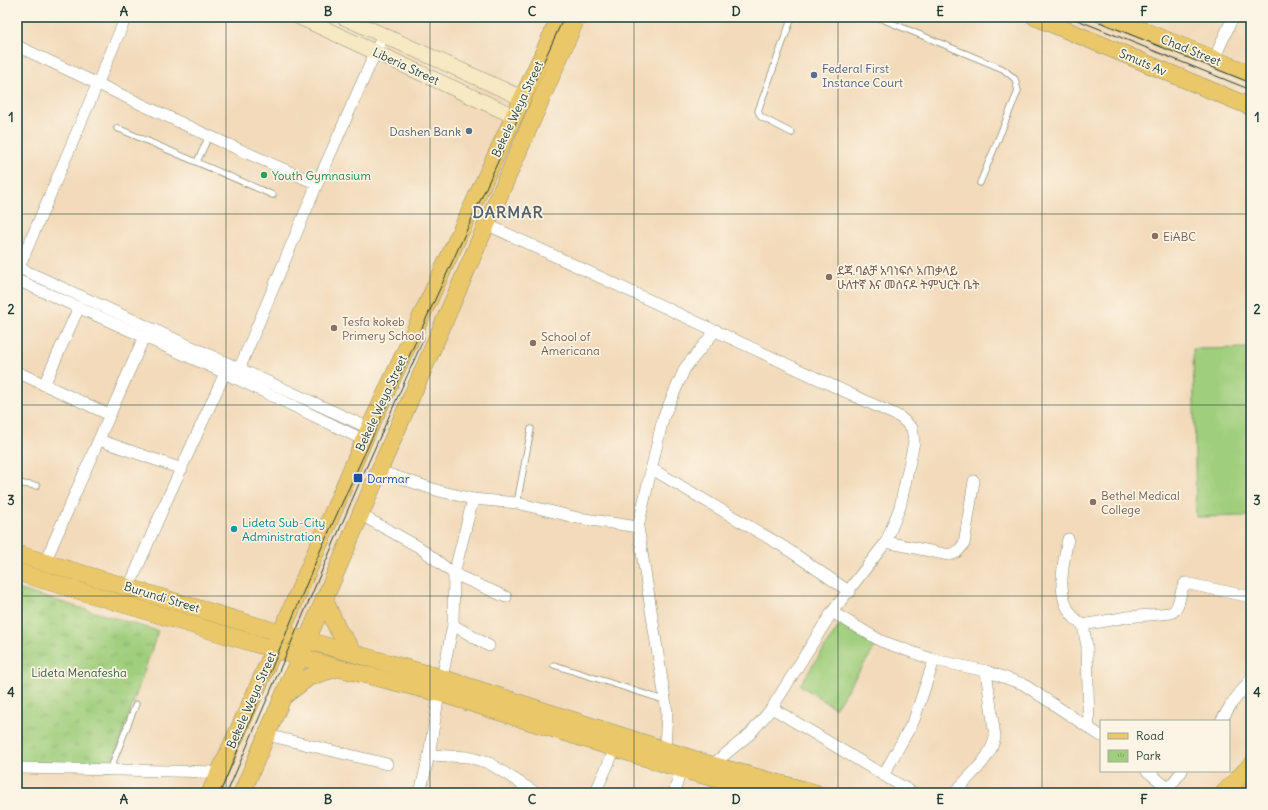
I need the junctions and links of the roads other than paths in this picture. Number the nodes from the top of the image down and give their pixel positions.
1 (126, 17) edge
2 (299, 17) edge
3 (343, 17) edge
4 (550, 17) edge
5 (560, 17) edge
6 (577, 17) edge
7 (587, 17) edge
8 (792, 17) edge
9 (877, 17) edge
10 (1035, 17) edge
11 (1109, 17) edge
12 (1233, 17) edge
13 (383, 35) junction
14 (17, 46) edge
15 (376, 52) junction
16 (1214, 59) junction
17 (1251, 74) edge
18 (98, 83) junction
19 (525, 91) junction
20 (1251, 108) edge
21 (514, 116) junction
22 (117, 128) dead end
23 (792, 133) dead end
24 (209, 136) junction
25 (197, 162) junction
26 (980, 183) dead end
27 (317, 184) junction
28 (273, 195) dead end
29 (498, 195) junction
30 (486, 224) junction
31 (18, 269) edge
32 (17, 280) edge
33 (79, 307) junction
34 (716, 330) junction
35 (144, 336) junction
36 (17, 372) edge
37 (233, 374) junction
38 (44, 385) junction
39 (110, 415) junction
40 (531, 429) dead end
41 (366, 434) junction
42 (99, 440) junction
43 (182, 469) junction
44 (652, 469) junction
45 (380, 471) junction
46 (974, 480) dead end
47 (17, 483) edge
48 (37, 486) dead end
49 (473, 499) junction
50 (517, 503) junction
51 (361, 515) junction
52 (638, 527) junction
53 (1068, 539) dead end
54 (886, 542) junction
55 (17, 554) edge
56 (45, 562) junction
57 (17, 572) edge
58 (454, 574) junction
59 (129, 587) junction
60 (850, 592) junction
61 (506, 597) dead end
62 (1251, 597) edge
63 (324, 599) junction
64 (832, 612) junction
65 (453, 625) junction
66 (1083, 625) junction
67 (280, 633) junction
68 (306, 640) junction
69 (489, 646) dead end
70 (273, 649) junction
71 (355, 654) junction
72 (300, 657) junction
73 (934, 660) junction
74 (554, 665) dead end
75 (338, 668) junction
76 (986, 671) junction
77 (1251, 679) edge
78 (440, 686) junction
79 (283, 696) junction
80 (664, 700) junction
81 (136, 704) dead end
82 (772, 708) junction
83 (1222, 720) edge
84 (1089, 728) junction
85 (267, 735) junction
86 (1100, 735) edge
87 (615, 748) junction
88 (664, 749) junction
89 (429, 755) junction
90 (683, 762) junction
91 (387, 764) dead end
92 (1251, 765) edge
93 (17, 768) edge
94 (110, 770) junction
95 (711, 771) junction
96 (219, 772) junction
97 (1148, 772) edge
98 (1181, 772) edge
99 (884, 774) junction
100 (1167, 790) edge
101 (1251, 790) edge
102 (210, 793) edge
103 (242, 793) edge
104 (420, 793) edge
105 (536, 793) edge
106 (595, 793) edge
107 (674, 793) edge
108 (768, 793) edge
109 (815, 793) edge
110 (913, 793) edge
111 (954, 793) edge
112 (1224, 793) edge
113 (1248, 793) edge

1 - 18 street
2 - 15 street, Liberia Street
3 - 13 street, Liberia Street
4 - 19 main road
5 - 19 main road, Bekele Weya Street
6 - 29 main road, Bekele Weya Street
7 - 29 main road
8 - 23 lane
9 - 26 lane
10 - 20 main road, Smuts Av
11 - 16 main road, Chad Street
12 - 16 street
13 - 15 street
13 - 19 street, Liberia Street
14 - 18 street
15 - 21 street, Liberia Street
15 - 27 street
16 - 17 main road, Chad Street
18 - 24 street
18 - 31 street
19 - 21 main road, Bekele Weya Street
21 - 41 main road, Bekele Weya Street
22 - 25 lane
24 - 25 lane
24 - 27 street
25 - 28 lane
27 - 37 street
29 - 30 main road, Bekele Weya Street
30 - 34 street
30 - 45 main road, Bekele Weya Street
31 - 37 street
32 - 33 street
33 - 35 street
33 - 38 street
34 - 44 street
34 - 54 street
35 - 37 street
35 - 39 street
36 - 38 street
37 - 41 street
37 - 43 street
38 - 39 street
39 - 42 street
40 - 50 lane
41 - 67 main road, Bekele Weya Street
42 - 43 street
42 - 56 street
43 - 59 street
44 - 52 street
44 - 60 street
45 - 49 street
45 - 51 main road, Bekele Weya Street
46 - 54 street
47 - 48 lane
49 - 50 street
49 - 58 street
50 - 52 street
51 - 58 street
51 - 63 main road, Bekele Weya Street
52 - 80 street
53 - 66 street
54 - 60 street
55 - 56 main road, Burundi Street
56 - 59 main road, Burundi Street
57 - 70 main road, Burundi Street
58 - 61 street
58 - 65 street
59 - 67 main road, Burundi Street
60 - 64 street
62 - 66 street
63 - 68 main road, Bekele Weya Street
63 - 71 main road
64 - 73 street
64 - 82 street
65 - 69 street
65 - 78 street
66 - 84 street
67 - 68 main road, Burundi Street
67 - 70 main road, Bekele Weya Street
68 - 71 main road, Burundi Street
68 - 72 main road, Bekele Weya Street
70 - 72 main road, Burundi Street
70 - 96 main road, Bekele Weya Street
71 - 78 main road, Burundi Street
72 - 75 main road, Burundi Street
72 - 79 main road, Bekele Weya Street
73 - 76 street
73 - 99 street
74 - 80 lane
75 - 78 main road, Burundi Street
75 - 79 main road
76 - 84 street
76 - 111 street
77 - 83 street
78 - 87 main road
78 - 88 main road
78 - 89 street
79 - 85 main road, Bekele Weya Street
80 - 88 street
81 - 94 lane
82 - 95 street
82 - 99 street
84 - 86 street
85 - 91 street
85 - 103 main road, Bekele Weya Street
87 - 90 main road
87 - 106 street
88 - 90 main road
89 - 104 street
89 - 105 street
90 - 95 main road
90 - 107 street
92 - 112 main road
93 - 94 street
94 - 96 street
95 - 108 main road
95 - 109 main road
96 - 102 main road, Bekele Weya Street
97 - 100 street
98 - 100 street
99 - 110 street
101 - 113 main road

